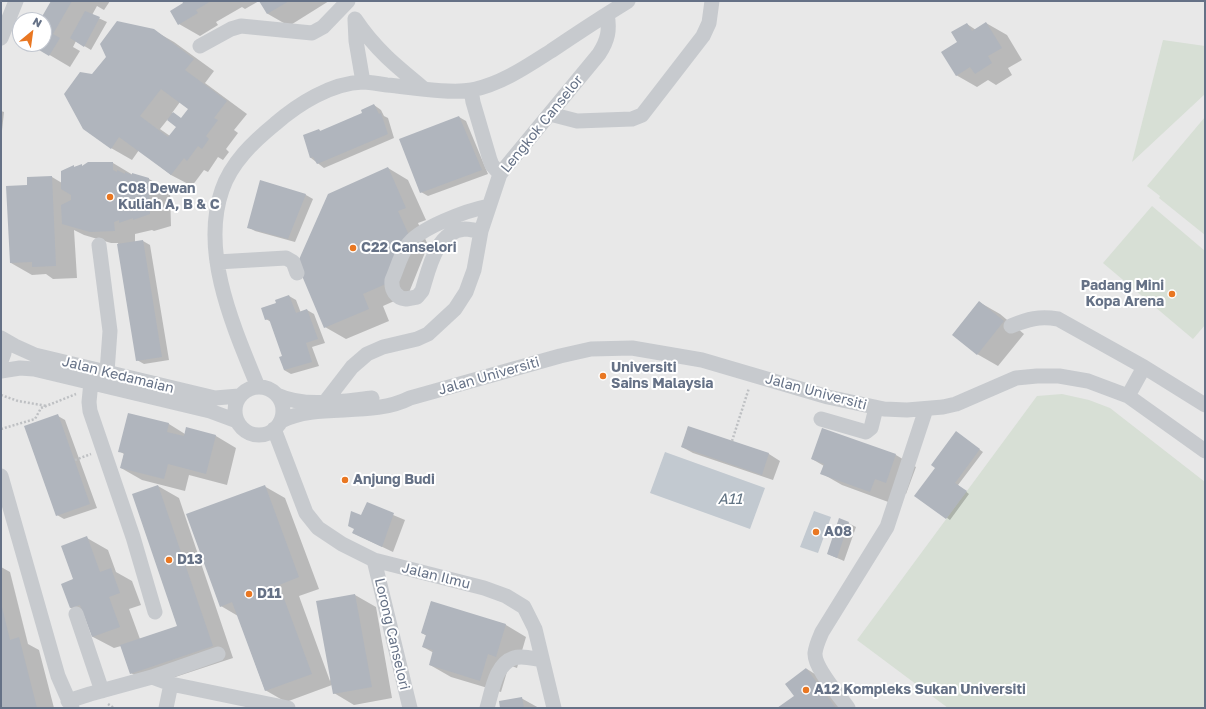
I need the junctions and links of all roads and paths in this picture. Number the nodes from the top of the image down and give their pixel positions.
1 (16, 1) edge
2 (348, 1) edge
3 (353, 1) edge
4 (628, 1) edge
5 (712, 1) edge
6 (607, 14) junction
7 (355, 19) junction
8 (1, 38) edge
9 (200, 46) dead end
10 (362, 82) junction
11 (423, 88) junction
12 (471, 90) junction
13 (550, 114) junction
14 (500, 174) junction
15 (489, 206) junction
16 (481, 231) junction
17 (419, 233) junction
18 (440, 243) junction
19 (99, 245) dead end
20 (217, 262) junction
21 (297, 272) dead end
22 (1011, 326) dead end
23 (1, 338) edge
24 (1, 361) edge
25 (1144, 367) junction
26 (1, 370) edge
27 (107, 372) junction
28 (752, 375) junction
29 (91, 382) junction
30 (258, 387) junction
31 (1, 395) edge
32 (76, 395) dead end
33 (277, 395) junction
34 (239, 396) junction
35 (1128, 396) junction
36 (410, 398) junction
37 (325, 402) junction
38 (1205, 405) edge
39 (47, 406) junction
40 (876, 408) junction
41 (926, 409) junction
42 (821, 419) dead end
43 (237, 421) junction
44 (278, 425) junction
45 (1, 429) edge
46 (259, 435) junction
47 (732, 441) dead end
48 (1205, 451) edge
49 (92, 454) dead end
50 (75, 460) dead end
51 (287, 465) junction
52 (1, 476) edge
53 (374, 560) junction
54 (155, 612) dead end
55 (76, 614) dead end
56 (218, 654) dead end
57 (542, 660) junction
58 (152, 677) junction
59 (171, 684) junction
60 (102, 691) junction
61 (70, 705) edge
62 (166, 708) edge
63 (288, 708) edge
64 (410, 708) edge
65 (487, 708) edge
66 (554, 708) edge
67 (848, 708) edge

1 - 8 street
2 - 9 street
3 - 7 street
4 - 6 street
5 - 13 street
6 - 12 street
6 - 13 street, Lengkok Canselor
7 - 10 street
7 - 11 street
10 - 11 street
10 - 20 street
11 - 12 street
12 - 14 street
13 - 14 street, Lengkok Canselor
14 - 15 street, Lengkok Canselor
15 - 16 street, Lengkok Canselor
15 - 17 street
16 - 18 street
16 - 37 street, Lengkok Canselor
17 - 18 street
17 - 18 street
19 - 27 street
20 - 21 street
20 - 30 street
22 - 25 street
23 - 24 street
23 - 27 street, Jalan Kedamaian
25 - 35 street
25 - 38 street
26 - 29 street, Jalan Kedamaian
27 - 34 street, Jalan Kedamaian
28 - 36 street, Jalan Universiti
28 - 40 street, Jalan Universiti
28 - 47 path
29 - 43 street, Jalan Kedamaian
29 - 54 street
30 - 33 street
30 - 34 street
31 - 39 path
32 - 39 path
33 - 37 street, Jalan Universiti
33 - 44 street
34 - 43 street
35 - 41 street, Jalan Universiti
35 - 48 street, Jalan Universiti
36 - 37 street, Jalan Universiti
36 - 44 street, Jalan Universiti
39 - 45 path
40 - 41 street, Jalan Universiti
40 - 42 street
41 - 67 street
43 - 46 street
44 - 46 street
44 - 51 street, Jalan Ilmu
46 - 51 street, Jalan Ilmu
49 - 50 path
51 - 53 street, Jalan Ilmu
52 - 61 street
53 - 57 street, Jalan Ilmu
53 - 64 street, Lorong Canselori
55 - 60 street
56 - 58 street
57 - 65 street
57 - 66 street, Jalan Ilmu
58 - 59 street
58 - 60 street
59 - 62 street
59 - 63 street
60 - 61 street

